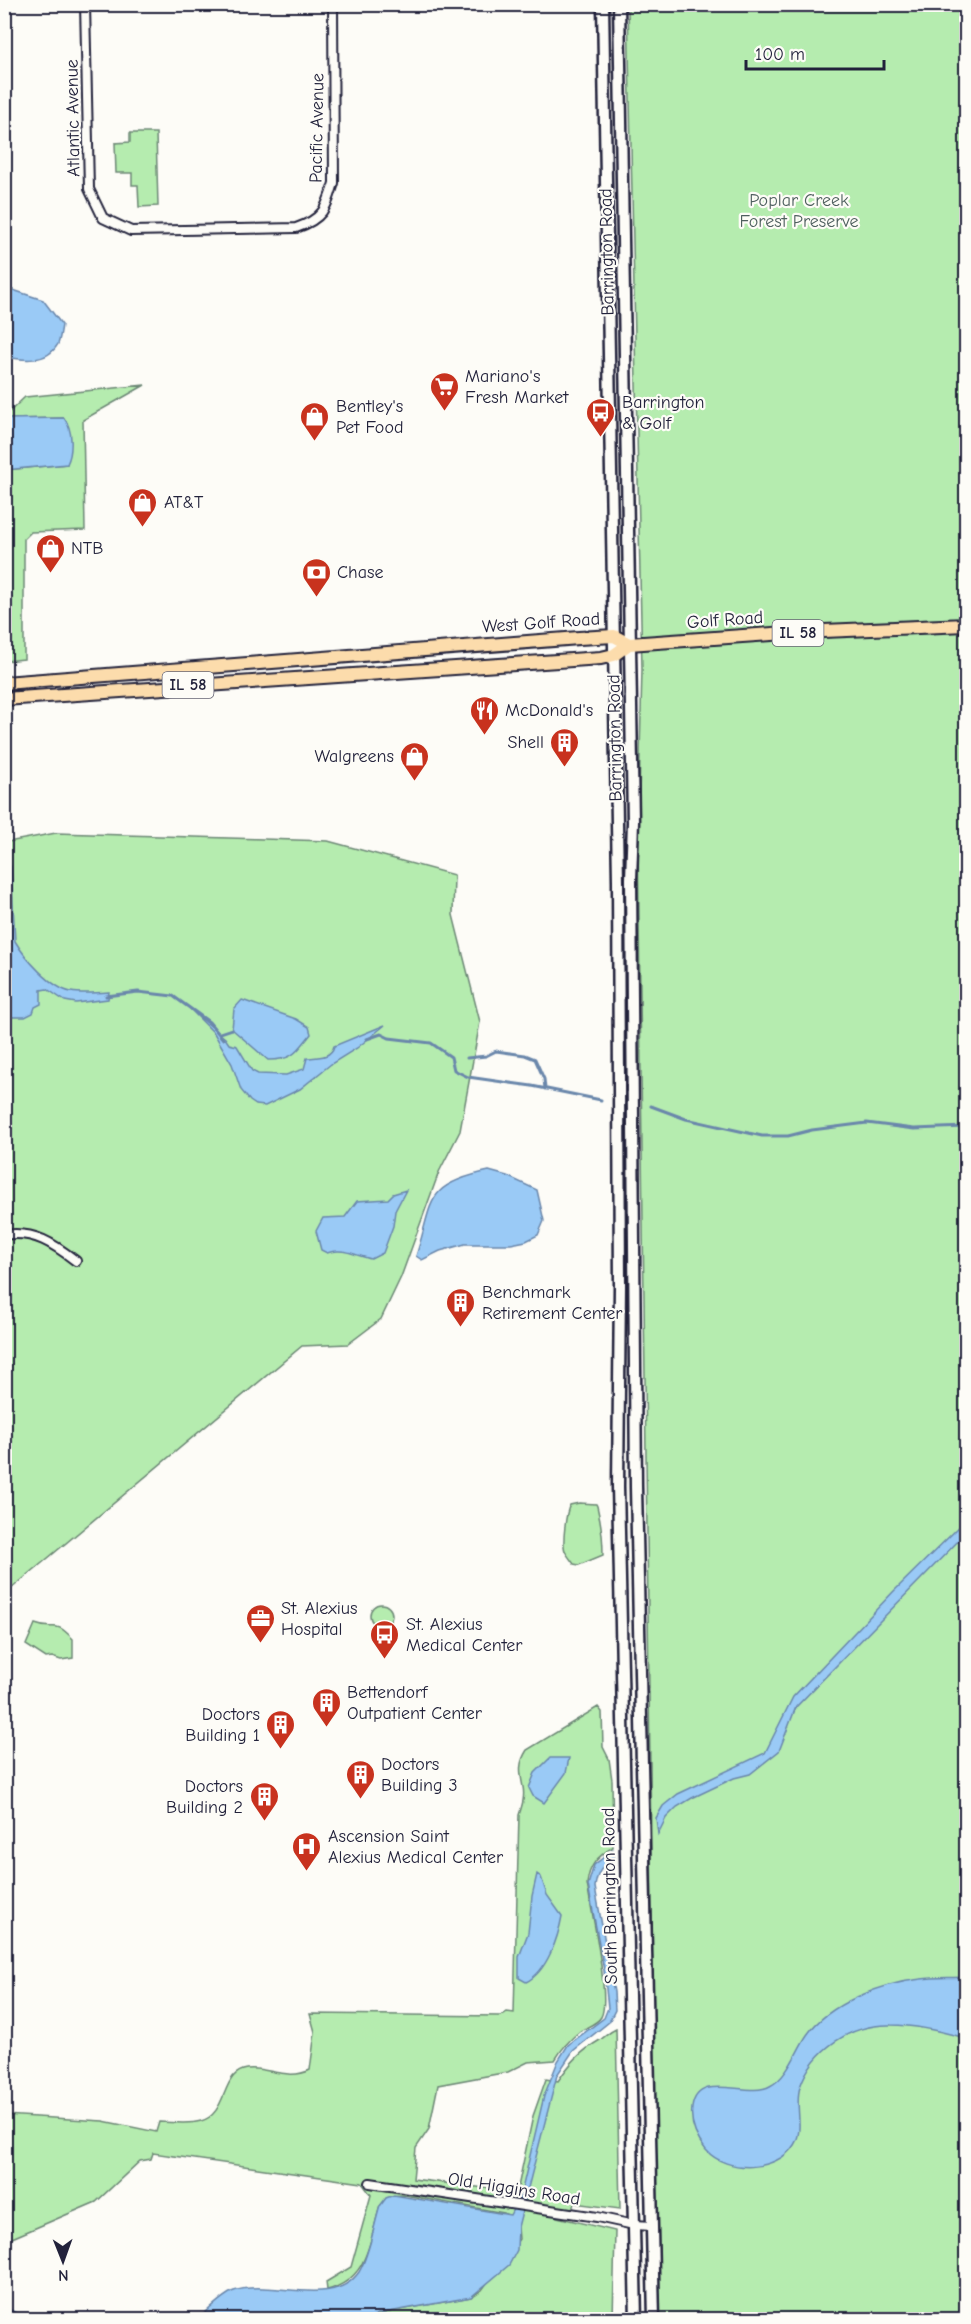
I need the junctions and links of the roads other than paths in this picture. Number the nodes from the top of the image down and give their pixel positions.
1 (85, 4) edge
2 (333, 4) edge
3 (603, 4) edge
4 (619, 4) edge
5 (218, 229) joint
6 (966, 625) edge
7 (614, 636) junction
8 (629, 644) junction
9 (614, 655) junction
10 (4, 683) edge
11 (4, 699) edge
12 (4, 1235) edge
13 (76, 1261) dead end
14 (618, 1471) joint
15 (636, 1472) joint
16 (370, 2183) dead end
17 (634, 2225) junction
18 (652, 2226) junction
19 (636, 2319) edge
20 (654, 2319) edge

1 - 5 street, Atlantic Avenue
2 - 5 street, Pacific Avenue
3 - 7 main road, Barrington Road
4 - 8 main road, Barrington Road
6 - 8 main road, Golf Road / IL 58
7 - 8 main road, West Golf Road
7 - 9 main road, Barrington Road
7 - 10 main road, West Golf Road / IL 58
8 - 9 main road, IL 58
8 - 15 main road, Barrington Road
9 - 11 main road, IL 58
9 - 14 main road, Barrington Road
12 - 13 street
14 - 17 main road, South Barrington Road
15 - 18 main road, South Barrington Road
16 - 17 street, Old Higgins Road
17 - 18 street, Old Higgins Road
17 - 19 main road, South Barrington Road
18 - 20 main road, South Barrington Road

